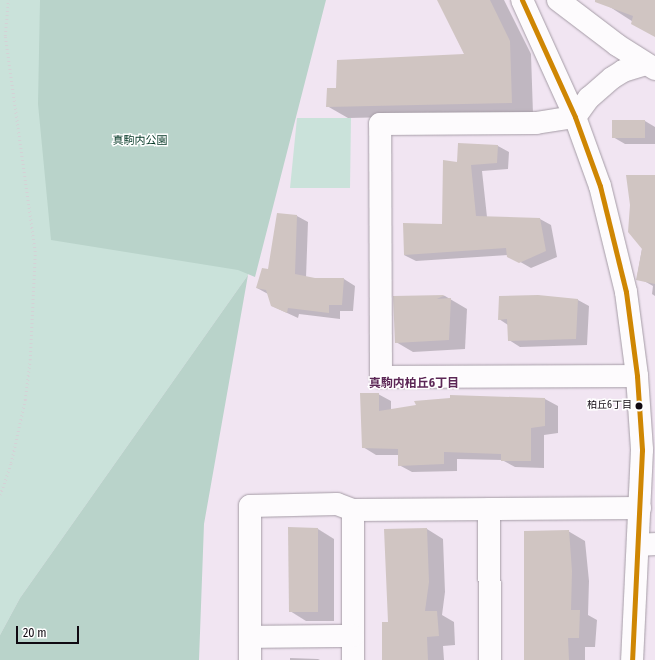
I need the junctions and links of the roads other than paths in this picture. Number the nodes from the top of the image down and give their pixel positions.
1 (522, 0) edge
2 (558, 0) edge
3 (651, 66) edge
4 (575, 117) junction
5 (637, 376) junction
6 (640, 508) junction
7 (489, 509) junction
8 (353, 510) junction
9 (647, 544) edge
10 (353, 636) junction
11 (250, 637) junction
12 (250, 660) edge
13 (353, 660) edge
14 (490, 660) edge
15 (632, 660) edge

1 - 4 street
2 - 3 street
3 - 4 street
4 - 5 street
4 - 5 street
5 - 6 street
6 - 7 street
6 - 9 street
7 - 8 street
7 - 14 street
8 - 10 street
8 - 11 street
9 - 15 street
10 - 11 street
10 - 13 street
11 - 12 street

